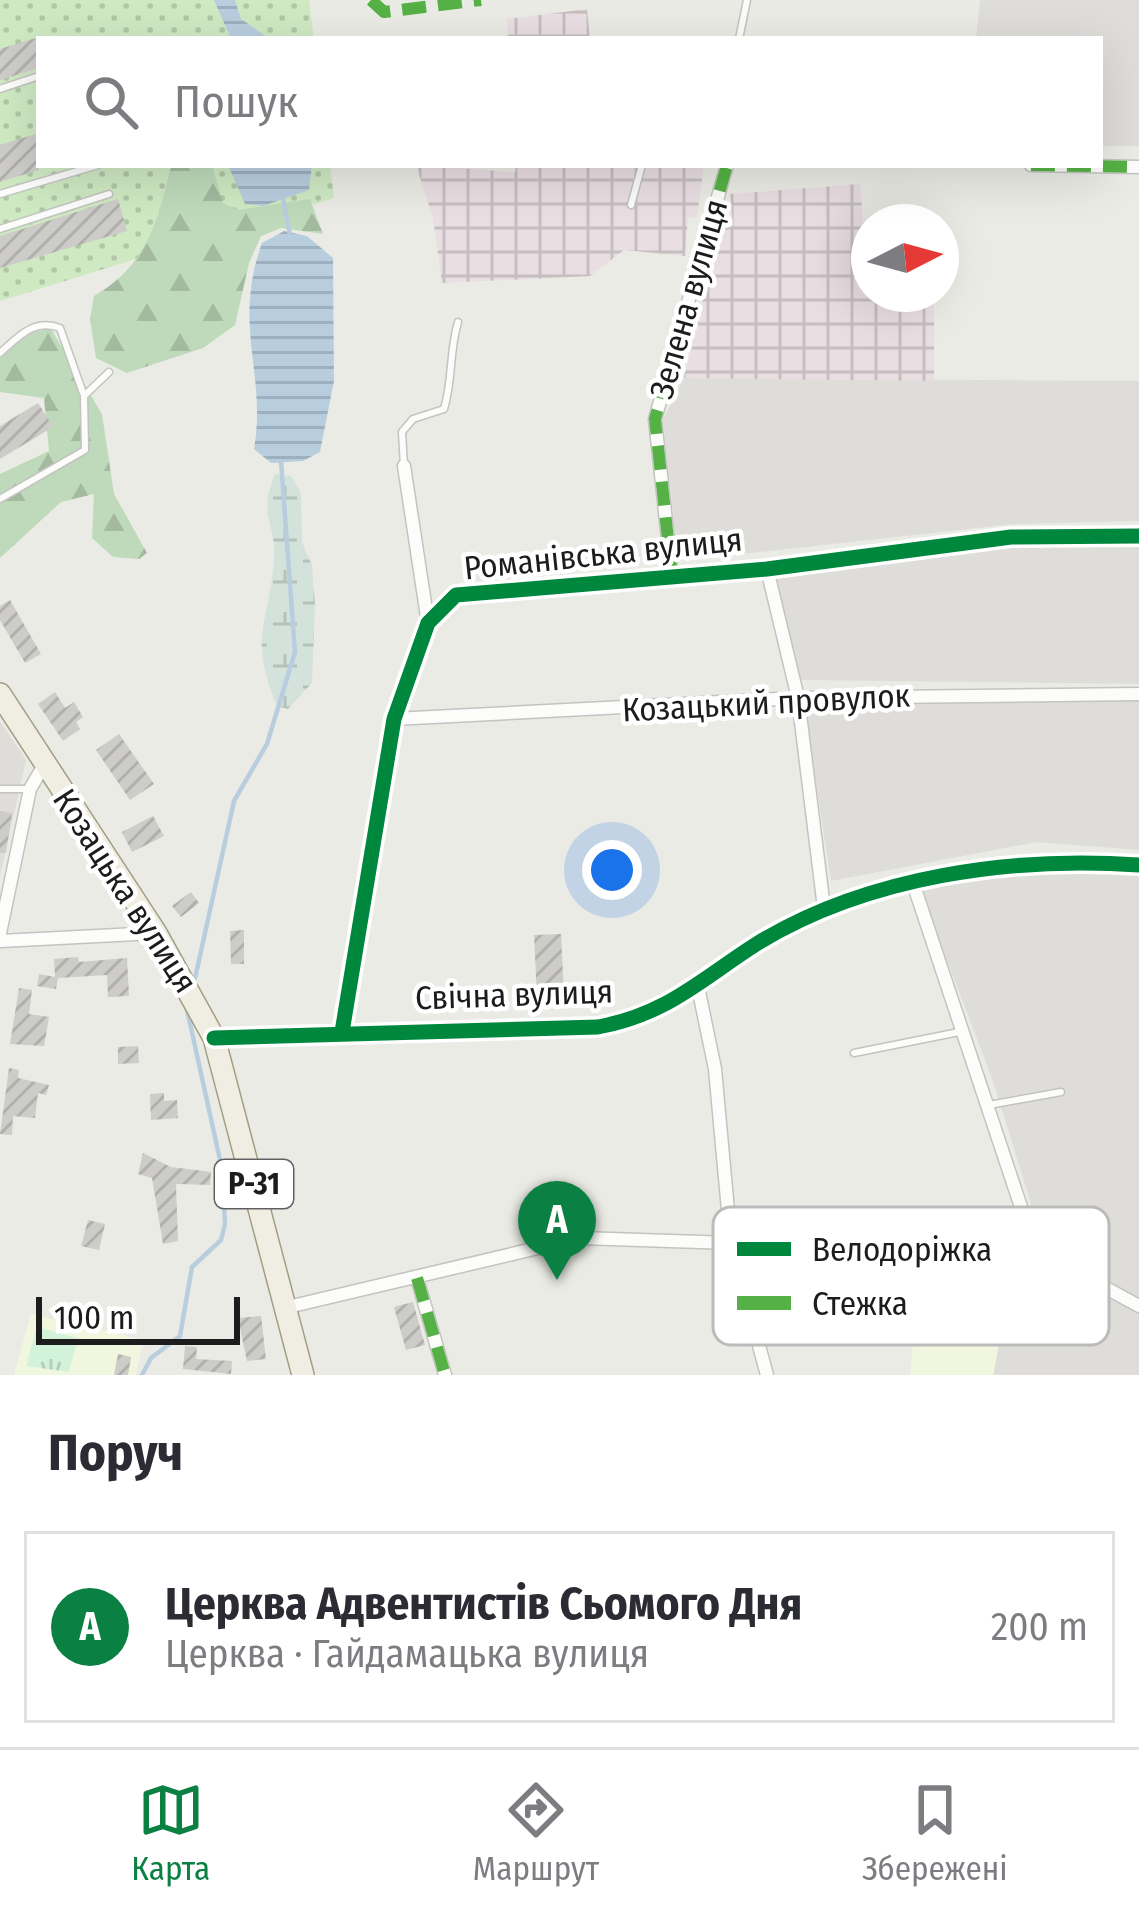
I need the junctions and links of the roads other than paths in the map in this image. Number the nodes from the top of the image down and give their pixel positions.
1 (747, 0) edge
2 (741, 36) edge
3 (36, 77) edge
4 (0, 89) edge
5 (1103, 166) edge
6 (1139, 166) edge
7 (91, 168) edge
8 (641, 168) edge
9 (726, 168) edge
10 (0, 194) edge
11 (109, 194) dead end
12 (632, 206) dead end
13 (0, 229) edge
14 (458, 322) dead end
15 (0, 353) edge
16 (109, 372) dead end
17 (83, 396) junction
18 (404, 466) joint
19 (0, 499) edge
20 (1139, 536) edge
21 (766, 568) junction
22 (672, 577) junction
23 (428, 623) junction
24 (0, 694) edge
25 (1139, 694) edge
26 (798, 698) junction
27 (394, 719) junction
28 (44, 765) junction
29 (0, 789) edge
30 (30, 789) junction
31 (1139, 865) edge
32 (914, 886) junction
33 (824, 908) junction
34 (156, 933) junction
35 (0, 937) edge
36 (698, 987) junction
37 (342, 1032) junction
38 (959, 1032) junction
39 (214, 1038) junction
40 (854, 1053) dead end
41 (1060, 1092) dead end
42 (985, 1105) junction
43 (728, 1207) edge
44 (1021, 1207) edge
45 (713, 1242) edge
46 (416, 1278) junction
47 (1109, 1290) edge
48 (1139, 1306) edge
49 (288, 1307) junction
50 (759, 1345) edge
51 (303, 1375) edge
52 (445, 1375) edge
53 (767, 1375) edge

1 - 2 lane
3 - 4 lane
5 - 6 street
7 - 10 lane
8 - 12 lane
9 - 22 street, Зелена вулиця
11 - 13 lane
14 - 18 lane
15 - 17 lane
16 - 17 lane
17 - 19 lane
18 - 23 street, Романівська вулиця
20 - 21 street, Романівська вулиця
21 - 22 street, Романівська вулиця
21 - 26 street
22 - 23 street, Романівська вулиця
23 - 27 street, Романівська вулиця
24 - 28 main road, Козацька вулиця / Р-31
25 - 26 street, Козацький провулок
26 - 27 street, Козацький провулок
26 - 33 street
27 - 37 street, Романівська вулиця
28 - 30 street
28 - 34 main road, Козацька вулиця / Р-31
29 - 30 lane
30 - 35 street
31 - 32 street, Свічна вулиця
32 - 33 street, Свічна вулиця
32 - 38 street
33 - 36 street, Свічна вулиця
34 - 35 street
34 - 39 main road, Козацька вулиця / Р-31
36 - 37 street, Свічна вулиця
36 - 43 street
37 - 39 street, Свічна вулиця
38 - 40 lane
38 - 42 street
39 - 49 main road, Козацька вулиця / Р-31
41 - 42 lane
42 - 44 street
45 - 46 street
46 - 49 street
46 - 52 street
47 - 48 street
49 - 51 main road, Козацька вулиця / Р-31
50 - 53 street

